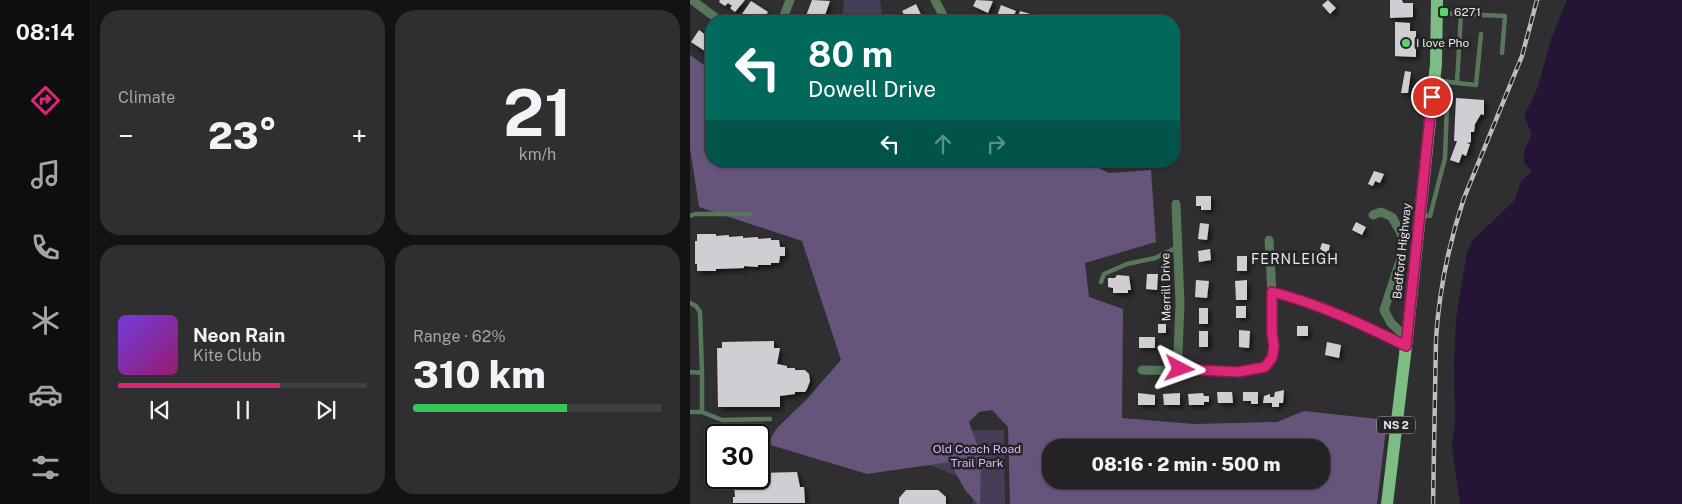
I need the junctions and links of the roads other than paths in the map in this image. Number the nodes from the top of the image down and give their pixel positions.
1 (692, 0) edge
2 (790, 0) edge
3 (936, 0) edge
4 (1437, 6) edge
5 (1461, 14) junction
6 (712, 15) edge
7 (784, 15) edge
8 (943, 15) edge
9 (1481, 34) dead end
10 (1502, 53) dead end
11 (1434, 80) junction
12 (1457, 83) junction
13 (1447, 106) dead end
14 (1176, 204) dead end
15 (751, 214) dead end
16 (1373, 215) dead end
17 (1420, 215) junction
18 (690, 216) edge
19 (1269, 240) dead end
20 (1178, 247) junction
21 (1101, 282) dead end
22 (1272, 292) junction
23 (690, 303) edge
24 (1406, 342) junction
25 (1180, 369) junction
26 (1142, 370) dead end
27 (690, 372) edge
28 (702, 373) junction
29 (690, 412) edge
30 (702, 412) junction
31 (770, 419) dead end
32 (1387, 504) edge

1 - 6 street
2 - 7 street
3 - 8 street
4 - 5 lane
4 - 11 main road, Bedford Highway / NS 2
5 - 10 lane
5 - 12 lane
9 - 12 lane
11 - 12 lane
11 - 17 main road, Bedford Highway / NS 2
13 - 17 lane
14 - 20 street, Merrill Drive
15 - 18 lane
16 - 24 street
17 - 24 main road, Bedford Highway / NS 2
19 - 22 street
20 - 21 lane
20 - 25 street, Merrill Drive
22 - 24 street
22 - 25 street
23 - 28 lane
24 - 32 main road, Bedford Highway / NS 2
25 - 26 street
27 - 28 lane
28 - 30 lane
29 - 30 lane
30 - 31 lane

